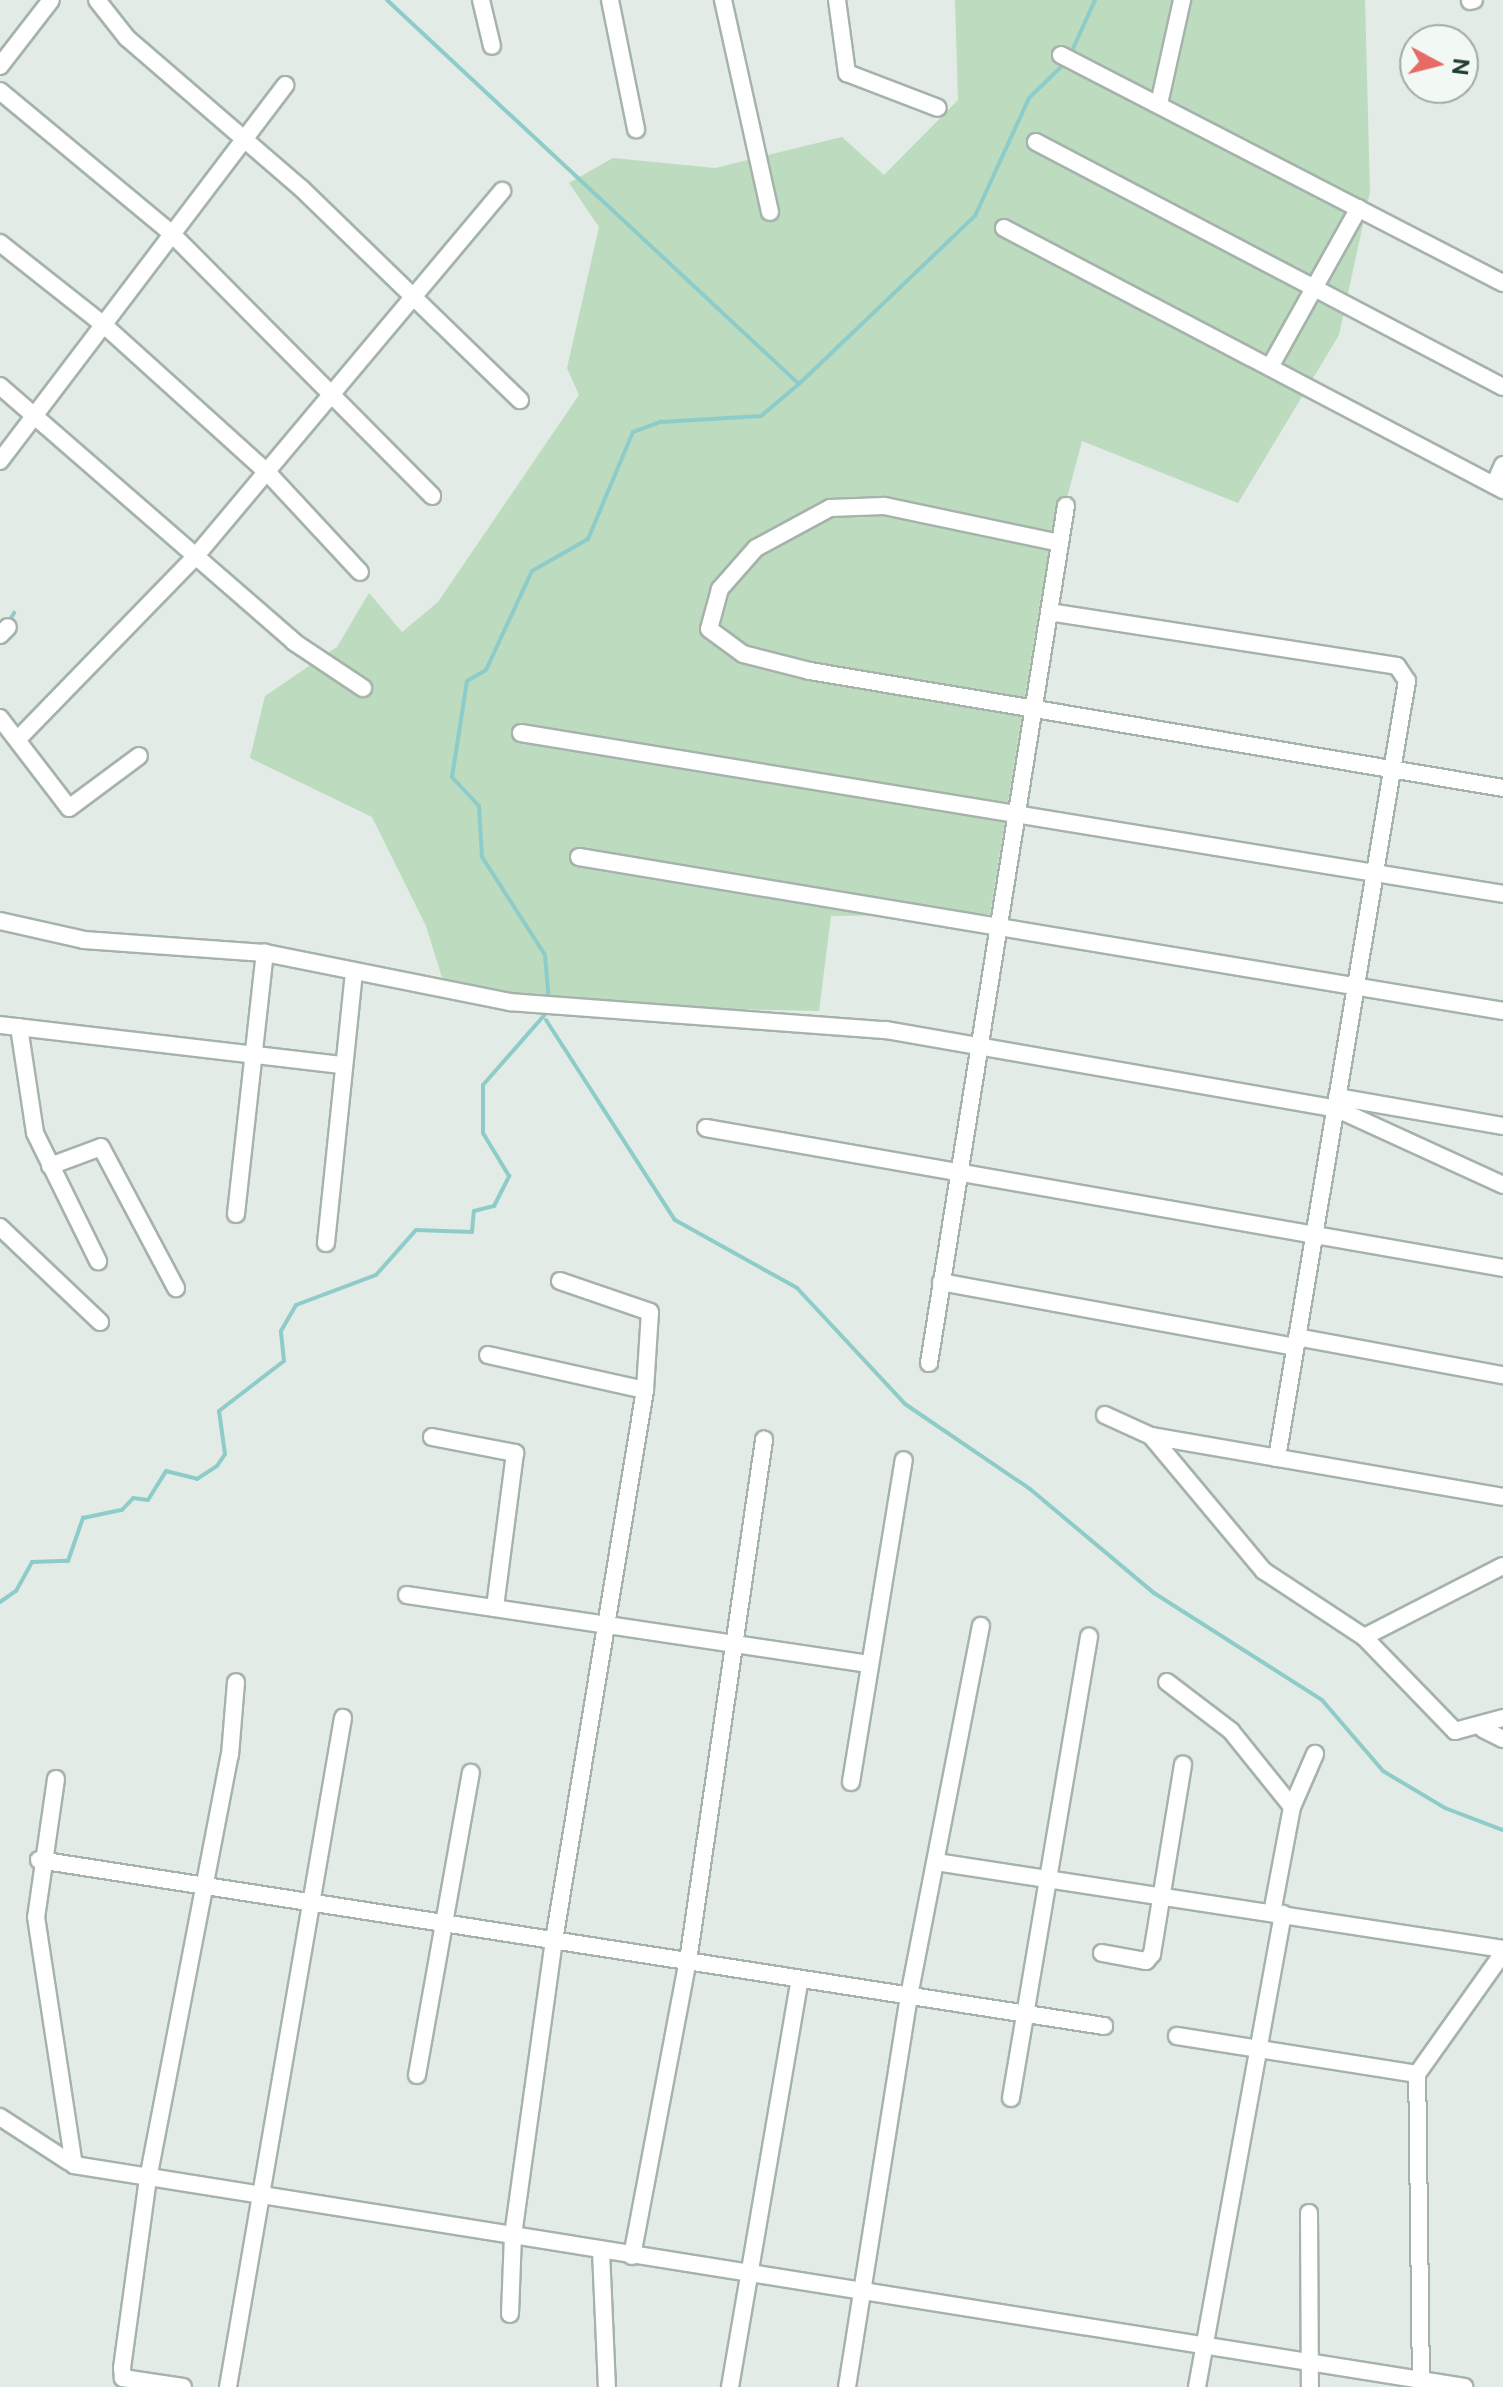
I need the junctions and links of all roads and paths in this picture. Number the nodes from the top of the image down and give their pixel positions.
1 (51, 0) edge
2 (97, 0) edge
3 (481, 0) edge
4 (610, 0) edge
5 (723, 0) edge
6 (837, 0) edge
7 (1182, 0) edge
8 (492, 46) dead end
9 (1061, 55) dead end
10 (0, 66) edge
11 (285, 85) dead end
12 (0, 91) edge
13 (1159, 104) junction
14 (938, 108) dead end
15 (636, 129) dead end
16 (246, 141) junction
17 (1036, 142) dead end
18 (502, 191) dead end
19 (1359, 208) junction
20 (770, 212) dead end
21 (1004, 228) dead end
22 (170, 232) junction
23 (0, 243) edge
24 (1503, 283) edge
25 (1314, 288) junction
26 (410, 298) junction
27 (104, 325) junction
28 (1270, 367) junction
29 (0, 386) edge
30 (1503, 387) edge
31 (333, 389) junction
32 (520, 400) dead end
33 (34, 413) junction
34 (0, 461) edge
35 (1503, 465) edge
36 (268, 473) junction
37 (1498, 487) edge
38 (432, 496) dead end
39 (1066, 506) dead end
40 (1060, 543) junction
41 (195, 557) junction
42 (360, 572) dead end
43 (1049, 612) junction
44 (363, 688) dead end
45 (1034, 705) junction
46 (0, 718) edge
47 (521, 733) dead end
48 (18, 739) junction
49 (139, 756) dead end
50 (1393, 765) junction
51 (1503, 788) edge
52 (1017, 814) junction
53 (579, 857) dead end
54 (1374, 873) junction
55 (1503, 894) edge
56 (0, 921) edge
57 (998, 929) junction
58 (265, 953) junction
59 (354, 972) junction
60 (1356, 984) junction
61 (1503, 1011) edge
62 (0, 1025) edge
63 (19, 1027) junction
64 (980, 1046) junction
65 (254, 1055) junction
66 (342, 1065) junction
67 (1336, 1103) junction
68 (1503, 1126) edge
69 (706, 1128) dead end
70 (50, 1166) junction
71 (959, 1172) junction
72 (1503, 1185) edge
73 (236, 1214) dead end
74 (0, 1227) edge
75 (1314, 1233) junction
76 (326, 1243) dead end
77 (98, 1261) dead end
78 (1503, 1268) edge
79 (560, 1281) dead end
80 (941, 1282) junction
81 (176, 1288) dead end
82 (100, 1322) dead end
83 (1296, 1342) junction
84 (488, 1355) dead end
85 (929, 1363) dead end
86 (1503, 1375) edge
87 (645, 1390) junction
88 (1105, 1415) dead end
89 (1151, 1436) junction
90 (432, 1437) dead end
91 (764, 1440) dead end
92 (1277, 1458) junction
93 (904, 1460) dead end
94 (1503, 1497) edge
95 (1503, 1566) edge
96 (407, 1595) dead end
97 (495, 1608) junction
98 (606, 1625) junction
99 (981, 1626) dead end
100 (1089, 1637) dead end
101 (1364, 1637) junction
102 (735, 1645) junction
103 (866, 1664) junction
104 (236, 1682) dead end
105 (1167, 1682) dead end
106 (343, 1718) dead end
107 (1503, 1718) edge
108 (1483, 1729) junction
109 (1503, 1739) edge
110 (1315, 1754) dead end
111 (1183, 1765) dead end
112 (471, 1773) dead end
113 (56, 1779) dead end
114 (851, 1782) dead end
115 (1292, 1807) junction
116 (39, 1860) junction
117 (936, 1862) junction
118 (1044, 1879) junction
119 (203, 1885) junction
120 (1160, 1896) junction
121 (309, 1902) junction
122 (1277, 1914) junction
123 (445, 1923) junction
124 (554, 1940) junction
125 (1503, 1951) edge
126 (1102, 1953) dead end
127 (688, 1961) junction
128 (800, 1979) junction
129 (909, 1996) junction
130 (1024, 2014) junction
131 (1104, 2026) dead end
132 (1177, 2036) dead end
133 (1258, 2049) junction
134 (1417, 2074) junction
135 (417, 2075) dead end
136 (1011, 2098) dead end
137 (0, 2117) edge
138 (69, 2162) junction
139 (148, 2179) junction
140 (258, 2197) junction
141 (1309, 2213) dead end
142 (513, 2235) junction
143 (601, 2251) junction
144 (632, 2256) junction
145 (748, 2274) junction
146 (862, 2292) junction
147 (510, 2314) dead end
148 (1204, 2346) junction
149 (1314, 2363) junction
150 (1421, 2384) edge
151 (183, 2387) edge
152 (228, 2387) edge
153 (607, 2387) edge
154 (730, 2387) edge
155 (847, 2387) edge
156 (1197, 2387) edge
157 (1310, 2387) edge
158 (1464, 2387) edge

1 - 10 street
2 - 16 street
3 - 8 street
4 - 15 street
5 - 20 street
6 - 14 street
7 - 13 street
9 - 13 street
11 - 16 street
12 - 22 street
13 - 19 street
16 - 22 street
16 - 26 street
17 - 25 street
18 - 26 street
19 - 24 street
19 - 25 street
21 - 28 street
22 - 27 street
22 - 31 street
23 - 27 street
25 - 28 street
25 - 30 street
26 - 31 street
26 - 32 street
27 - 33 street
27 - 36 street
28 - 37 street
29 - 33 street
31 - 36 street
31 - 38 street
33 - 34 street
33 - 41 street
35 - 37 street
36 - 41 street
36 - 42 street
39 - 40 street
40 - 43 street
40 - 45 street
41 - 44 street
41 - 48 street
43 - 45 street
43 - 50 street
45 - 50 street
45 - 52 street
46 - 48 street
47 - 52 street
48 - 49 street
50 - 51 street
50 - 54 street
52 - 54 street
52 - 57 street
53 - 57 street
54 - 55 street
54 - 60 street
56 - 58 street
57 - 60 street
57 - 64 street
58 - 59 street
58 - 65 street
59 - 64 street
59 - 66 street
60 - 61 street
60 - 67 street
62 - 63 street
63 - 65 street
63 - 70 street
64 - 67 street
64 - 71 street
65 - 66 street
65 - 73 street
66 - 76 street
67 - 68 street
67 - 72 street
67 - 75 street
69 - 71 street
70 - 77 street
70 - 81 street
71 - 75 street
71 - 80 street
74 - 82 street
75 - 78 street
75 - 83 street
79 - 87 street
80 - 83 street
80 - 85 street
83 - 86 street
83 - 92 street
84 - 87 street
87 - 98 street
88 - 89 street
89 - 92 street
89 - 101 street
90 - 97 street
91 - 102 street
92 - 94 street
93 - 103 street
95 - 101 street
96 - 97 street
97 - 98 street
98 - 102 street
98 - 124 street
99 - 117 street
100 - 118 street
101 - 108 street
102 - 103 street
102 - 127 street
103 - 114 street
104 - 119 street
105 - 115 street
106 - 121 street
107 - 108 street
108 - 109 street
110 - 115 street
111 - 120 street
112 - 123 street
113 - 116 street
115 - 122 street
116 - 119 street
116 - 138 street
117 - 118 street
117 - 129 street
118 - 120 street
118 - 130 street
119 - 121 street
119 - 139 street
120 - 122 street
120 - 126 street
121 - 123 street
121 - 140 street
122 - 125 street
122 - 133 street
123 - 124 street
123 - 135 street
124 - 127 street
124 - 142 street
125 - 134 street
127 - 128 street
127 - 144 street
128 - 129 street
128 - 145 street
129 - 130 street
129 - 146 street
130 - 131 street
130 - 136 street
132 - 133 street
133 - 134 street
133 - 148 street
134 - 150 street
137 - 138 street
138 - 139 street
139 - 140 street
139 - 151 street
140 - 142 street
140 - 152 street
141 - 149 street
142 - 143 street
142 - 147 street
143 - 144 street
143 - 153 street
144 - 145 street
145 - 146 street
145 - 154 street
146 - 148 street
146 - 155 street
148 - 149 street
148 - 156 street
149 - 150 street
149 - 157 street
150 - 158 street

